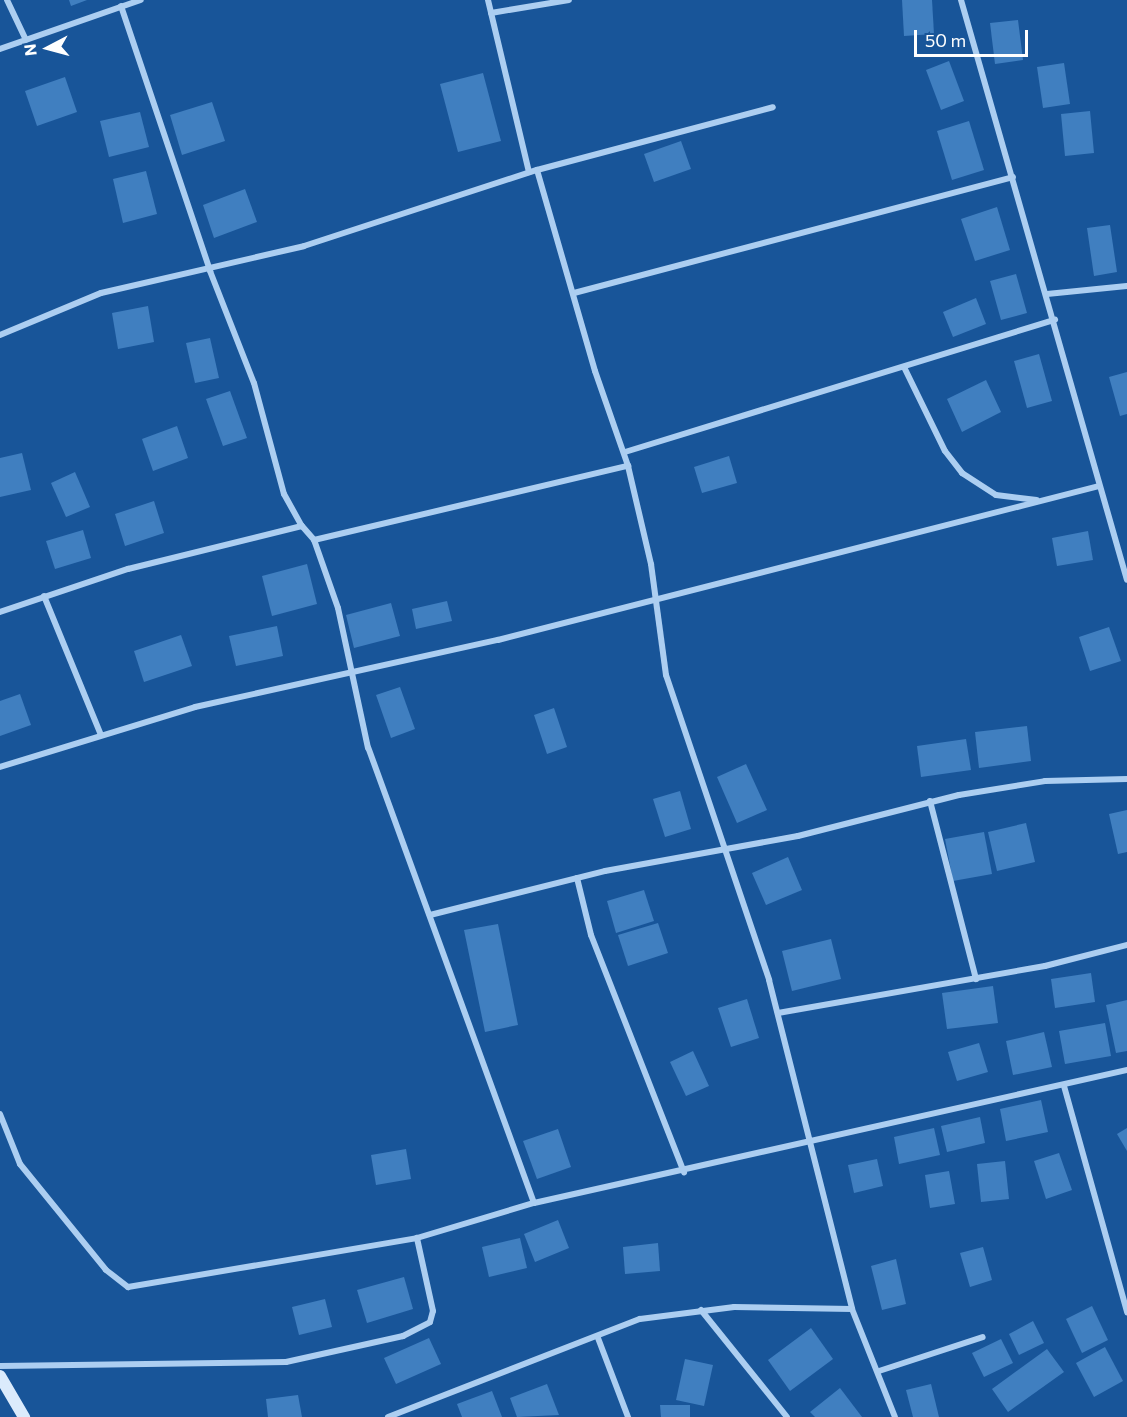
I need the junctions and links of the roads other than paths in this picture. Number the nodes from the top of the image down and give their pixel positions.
1 (7, 0) edge
2 (141, 0) edge
3 (488, 0) edge
4 (569, 0) edge
5 (961, 0) edge
6 (121, 6) junction
7 (491, 13) junction
8 (26, 40) junction
9 (0, 48) edge
10 (773, 107) dead end
11 (537, 170) junction
12 (529, 172) junction
13 (1013, 177) junction
14 (210, 271) junction
15 (1127, 286) edge
16 (574, 293) junction
17 (1047, 294) junction
18 (1055, 320) junction
19 (0, 335) edge
20 (904, 367) junction
21 (625, 452) junction
22 (628, 466) junction
23 (1099, 486) junction
24 (1040, 501) junction
25 (302, 526) junction
26 (314, 540) junction
27 (1127, 580) edge
28 (44, 596) junction
29 (655, 598) junction
30 (0, 612) edge
31 (351, 673) junction
32 (101, 735) junction
33 (0, 767) edge
34 (1127, 779) edge
35 (930, 801) junction
36 (728, 850) junction
37 (577, 878) junction
38 (430, 915) junction
39 (1127, 945) edge
40 (976, 979) junction
41 (778, 1013) junction
42 (1127, 1070) edge
43 (1064, 1086) junction
44 (0, 1114) edge
45 (807, 1143) junction
46 (684, 1172) junction
47 (534, 1203) junction
48 (417, 1238) junction
49 (852, 1309) junction
50 (701, 1310) junction
51 (1127, 1312) edge
52 (983, 1337) dead end
53 (597, 1338) junction
54 (0, 1366) edge
55 (879, 1371) junction
56 (0, 1376) edge
57 (24, 1417) edge
58 (388, 1417) edge
59 (628, 1417) edge
60 (787, 1417) edge
61 (895, 1417) edge

1 - 8 street
2 - 6 street
3 - 7 street
4 - 7 street
5 - 13 street
6 - 8 street
6 - 14 street
7 - 12 street
8 - 9 street
10 - 11 street
11 - 12 street
11 - 16 street
12 - 14 street
13 - 16 street
13 - 17 street
14 - 19 street
14 - 25 street
15 - 17 street
16 - 21 street
17 - 18 street
18 - 20 street
18 - 23 street
20 - 21 street
20 - 24 street
21 - 22 street
22 - 26 street
22 - 29 street
23 - 24 street
23 - 27 street
24 - 29 street
25 - 26 street
25 - 28 street
26 - 31 street
28 - 30 street
28 - 32 street
29 - 31 street
29 - 36 street
31 - 32 street
31 - 38 street
32 - 33 street
34 - 35 street
35 - 36 street
35 - 40 street
36 - 37 street
36 - 41 street
37 - 38 street
37 - 46 street
38 - 47 street
39 - 40 street
40 - 41 street
41 - 45 street
42 - 43 street
43 - 45 street
43 - 51 street
44 - 48 street
45 - 46 street
45 - 49 street
46 - 47 street
47 - 48 street
48 - 54 street
49 - 50 street
49 - 55 street
50 - 53 street
50 - 60 street
52 - 55 street
53 - 58 street
53 - 59 street
55 - 61 street
56 - 57 main road

